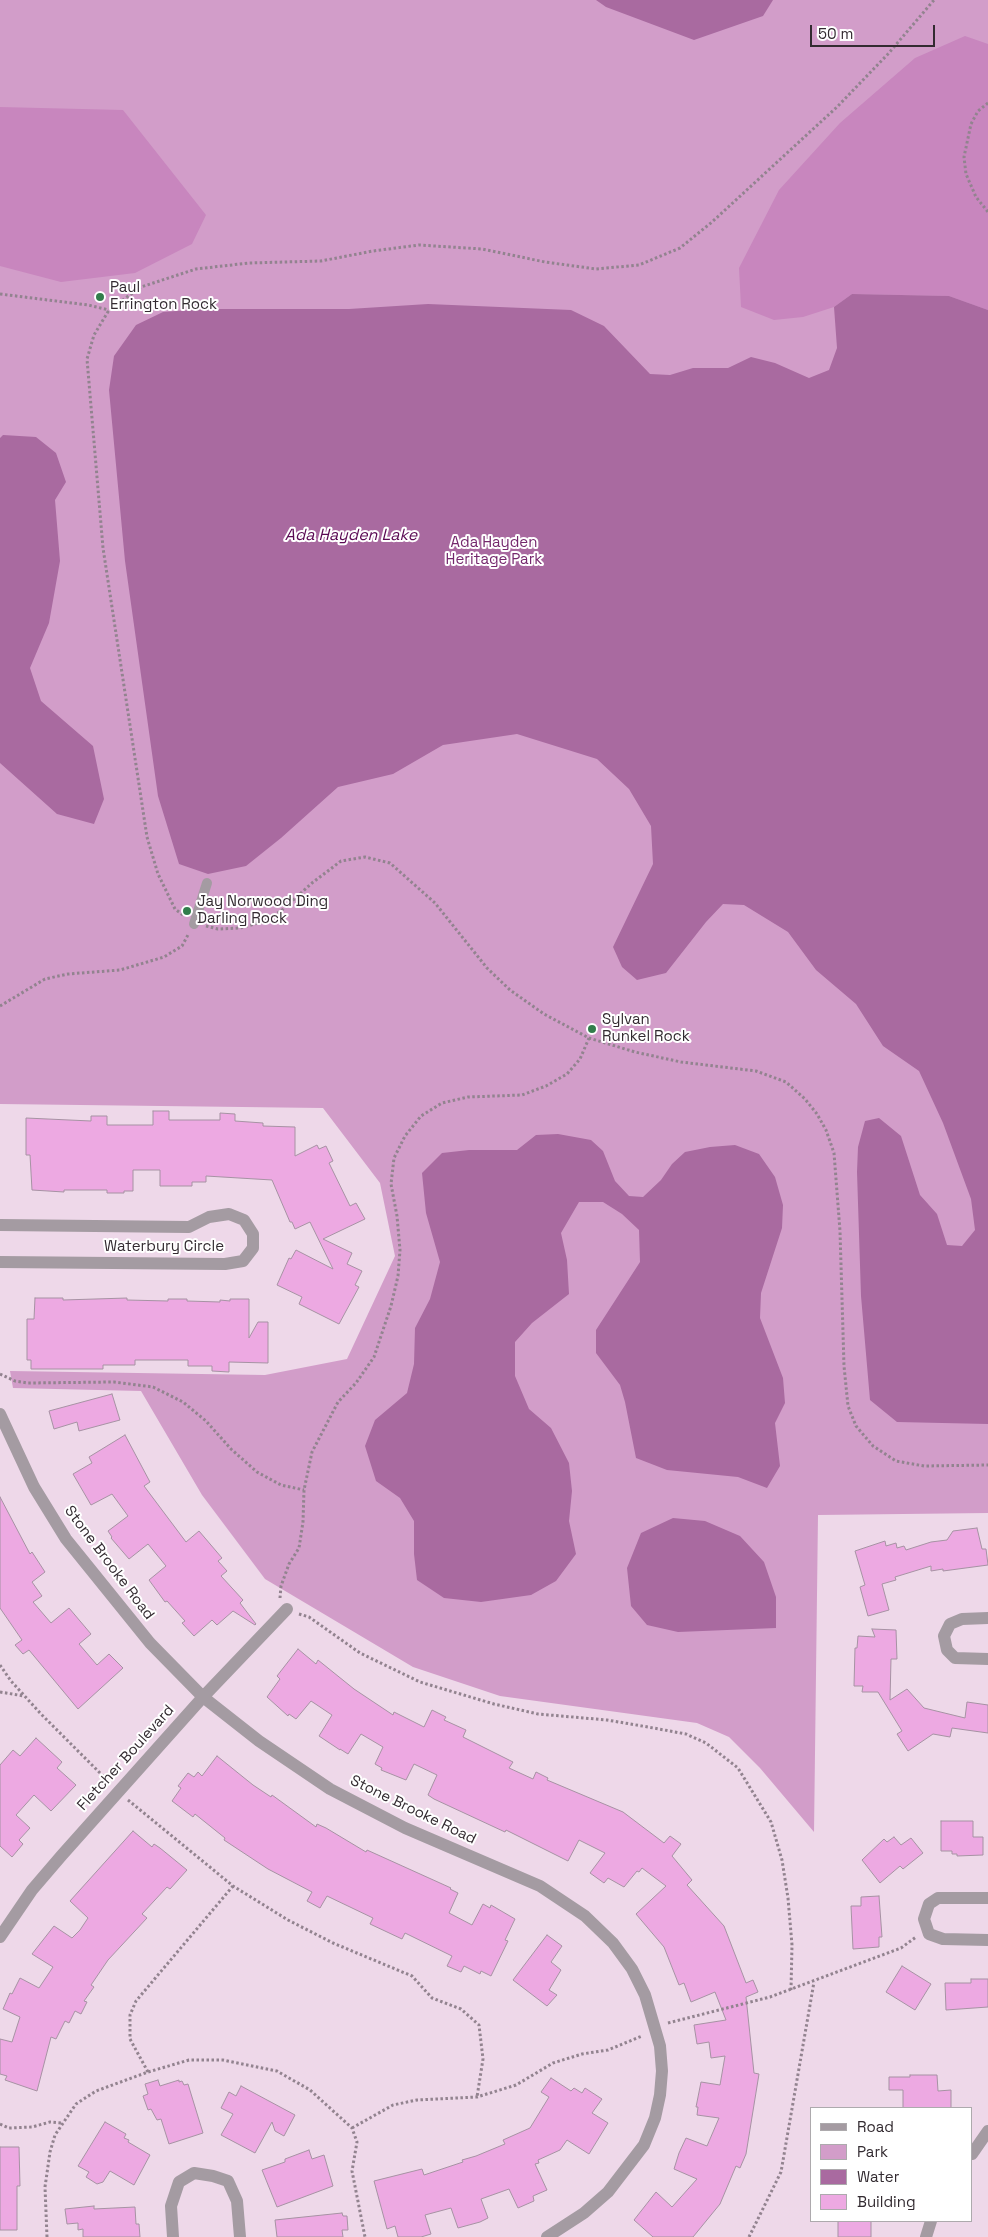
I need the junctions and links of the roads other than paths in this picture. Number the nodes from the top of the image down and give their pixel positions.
1 (207, 882) dead end
2 (194, 924) road end
3 (0, 1225) edge
4 (0, 1262) edge
5 (0, 1414) edge
6 (287, 1609) road end
7 (988, 1618) edge
8 (988, 1660) edge
9 (203, 1697) junction
10 (988, 1898) edge
11 (0, 1937) edge
12 (988, 1940) edge
13 (988, 2131) edge
14 (973, 2153) edge
15 (931, 2222) edge
16 (173, 2237) edge
17 (240, 2237) edge
18 (547, 2237) edge
19 (926, 2237) edge

1 - 2 lane
3 - 4 street, Waterbury Circle
5 - 9 street, Stone Brooke Road
6 - 9 street, Fletcher Boulevard
7 - 8 street
9 - 11 street, Fletcher Boulevard
9 - 18 street, Stone Brooke Road
10 - 12 street
13 - 14 street
15 - 19 street
16 - 17 street

